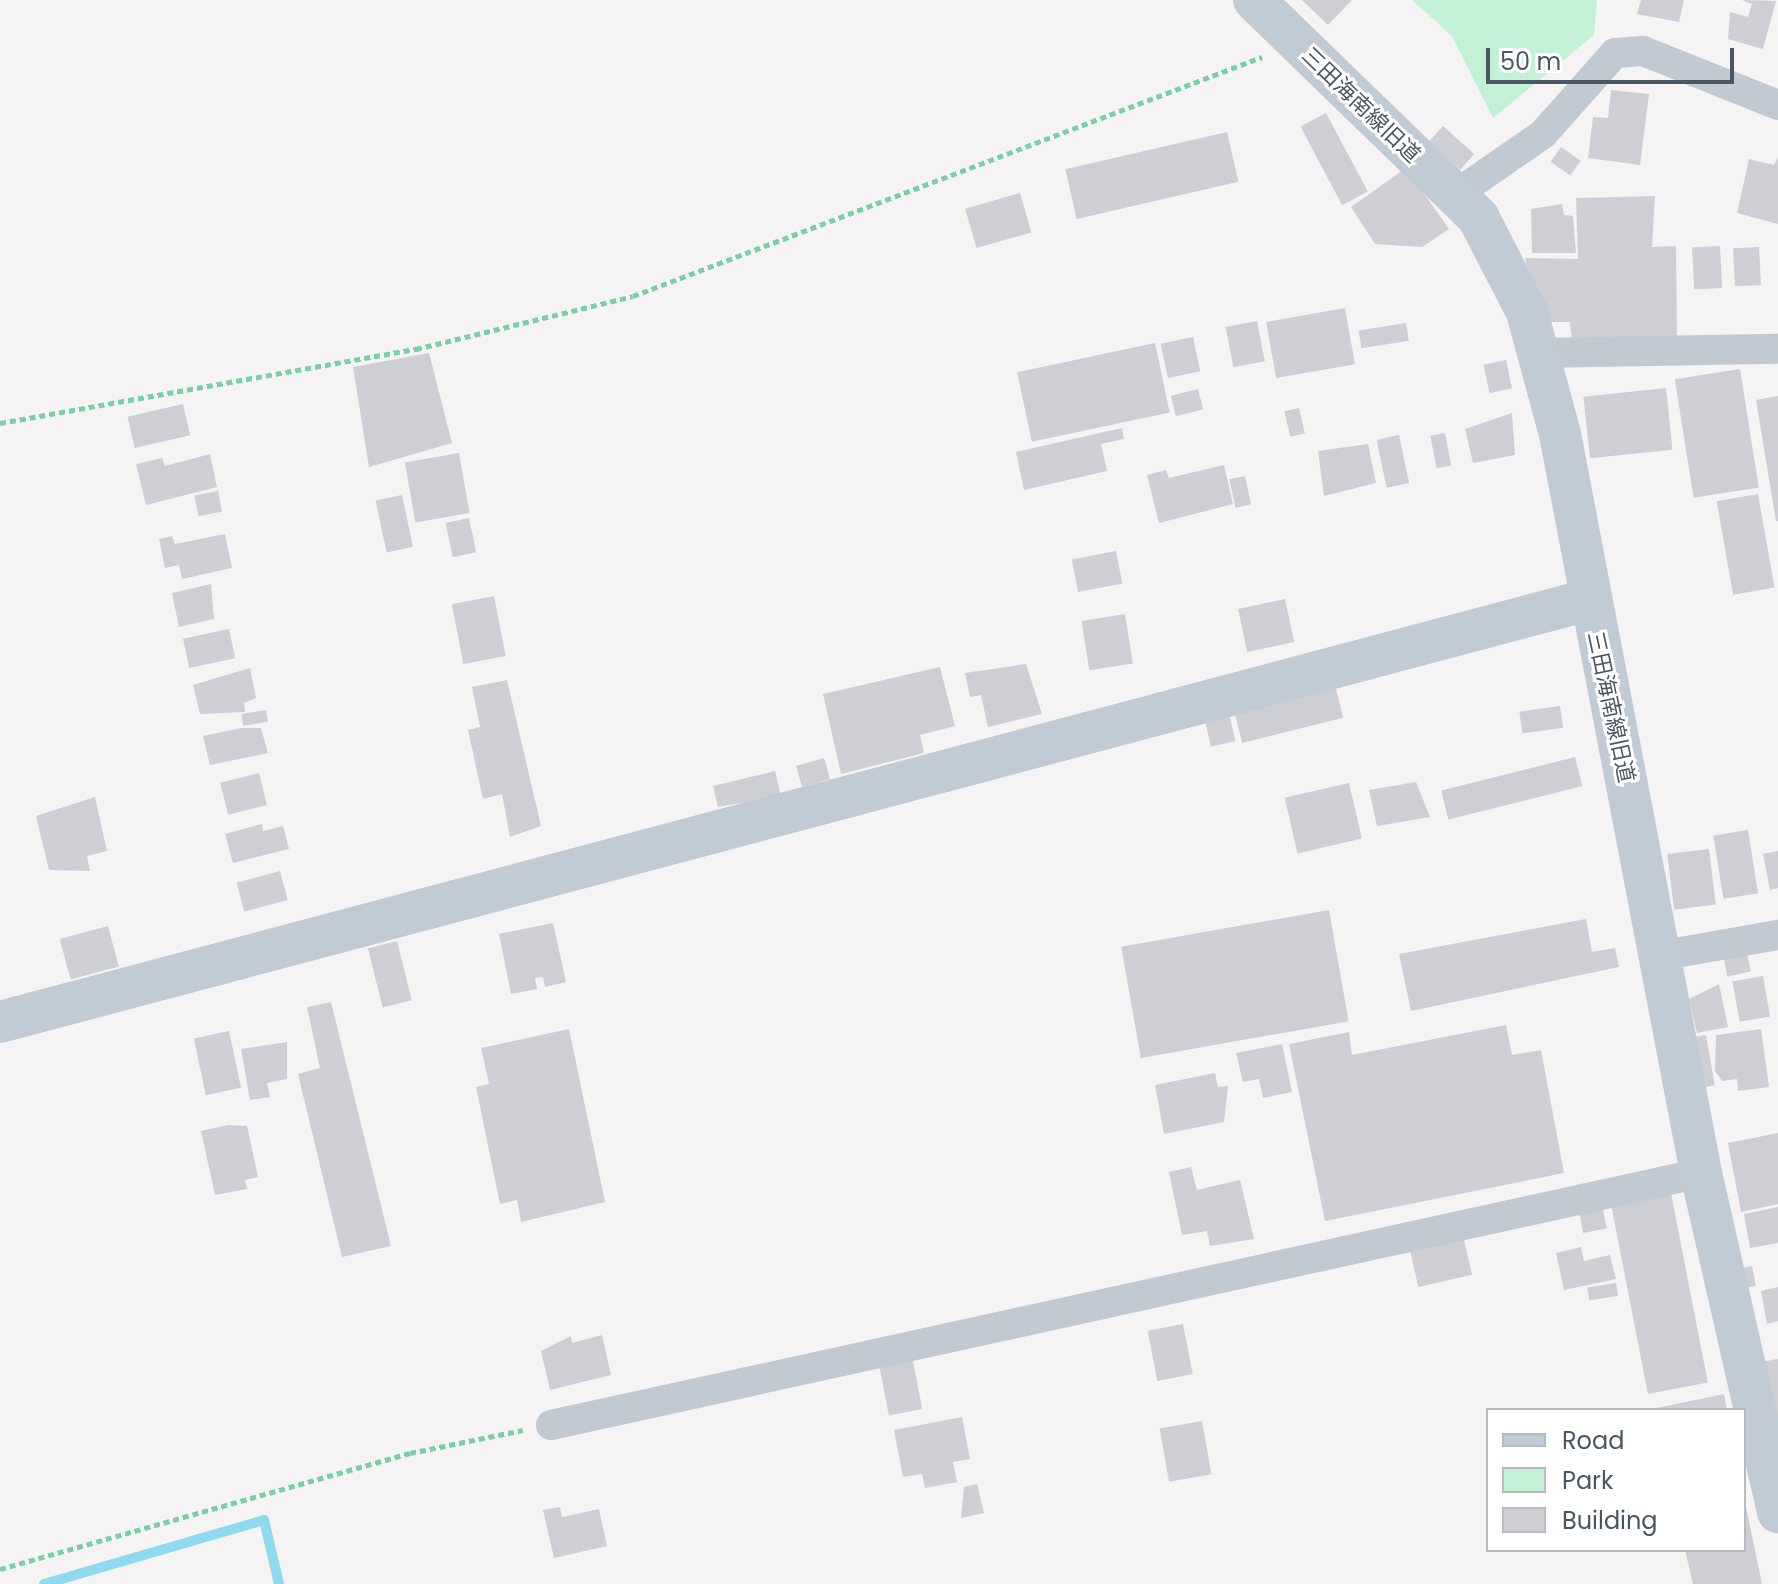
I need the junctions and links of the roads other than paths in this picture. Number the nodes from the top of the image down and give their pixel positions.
1 (1254, 0) edge
2 (1778, 105) edge
3 (1455, 195) junction
4 (1778, 349) edge
5 (1538, 353) junction
6 (1588, 600) junction
7 (1778, 935) edge
8 (1664, 955) junction
9 (0, 1022) edge
10 (1701, 1173) junction
11 (551, 1425) road end
12 (1778, 1512) edge

1 - 3 street, 三田海南線旧道
2 - 3 street
3 - 5 street, 三田海南線旧道
4 - 5 street
5 - 6 street, 三田海南線旧道
6 - 8 street, 三田海南線旧道
6 - 9 street
7 - 8 street
8 - 10 street, 三田海南線旧道
10 - 11 street
10 - 12 street, 三田海南線旧道

